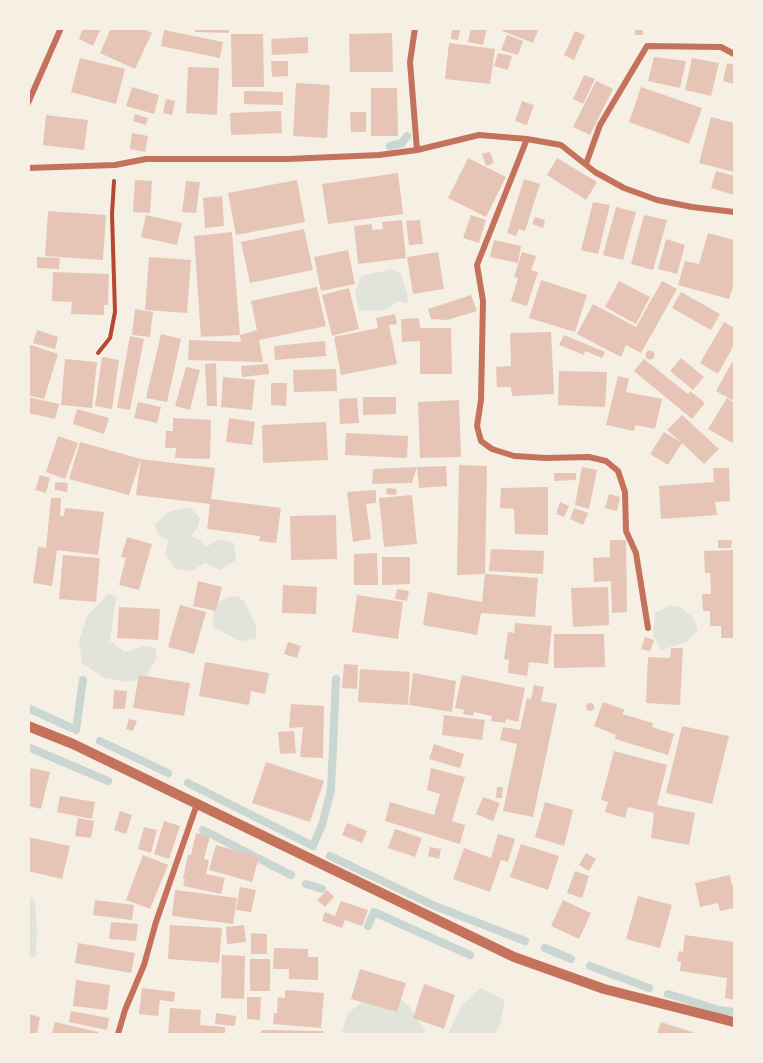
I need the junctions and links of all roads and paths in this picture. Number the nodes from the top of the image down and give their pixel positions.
1 (61, 28) edge
2 (415, 28) edge
3 (735, 54) edge
4 (28, 103) edge
5 (527, 139) junction
6 (417, 150) junction
7 (586, 164) junction
8 (115, 165) junction
9 (28, 168) edge
10 (735, 212) edge
11 (98, 353) dead end
12 (648, 628) dead end
13 (28, 726) edge
14 (196, 804) junction
15 (735, 1022) edge
16 (118, 1035) edge

1 - 4 street
2 - 6 street
3 - 7 street
5 - 6 street
5 - 7 street
5 - 12 street
6 - 8 street
7 - 10 street
8 - 9 street
8 - 11 path
13 - 14 street
14 - 15 street
14 - 16 street

